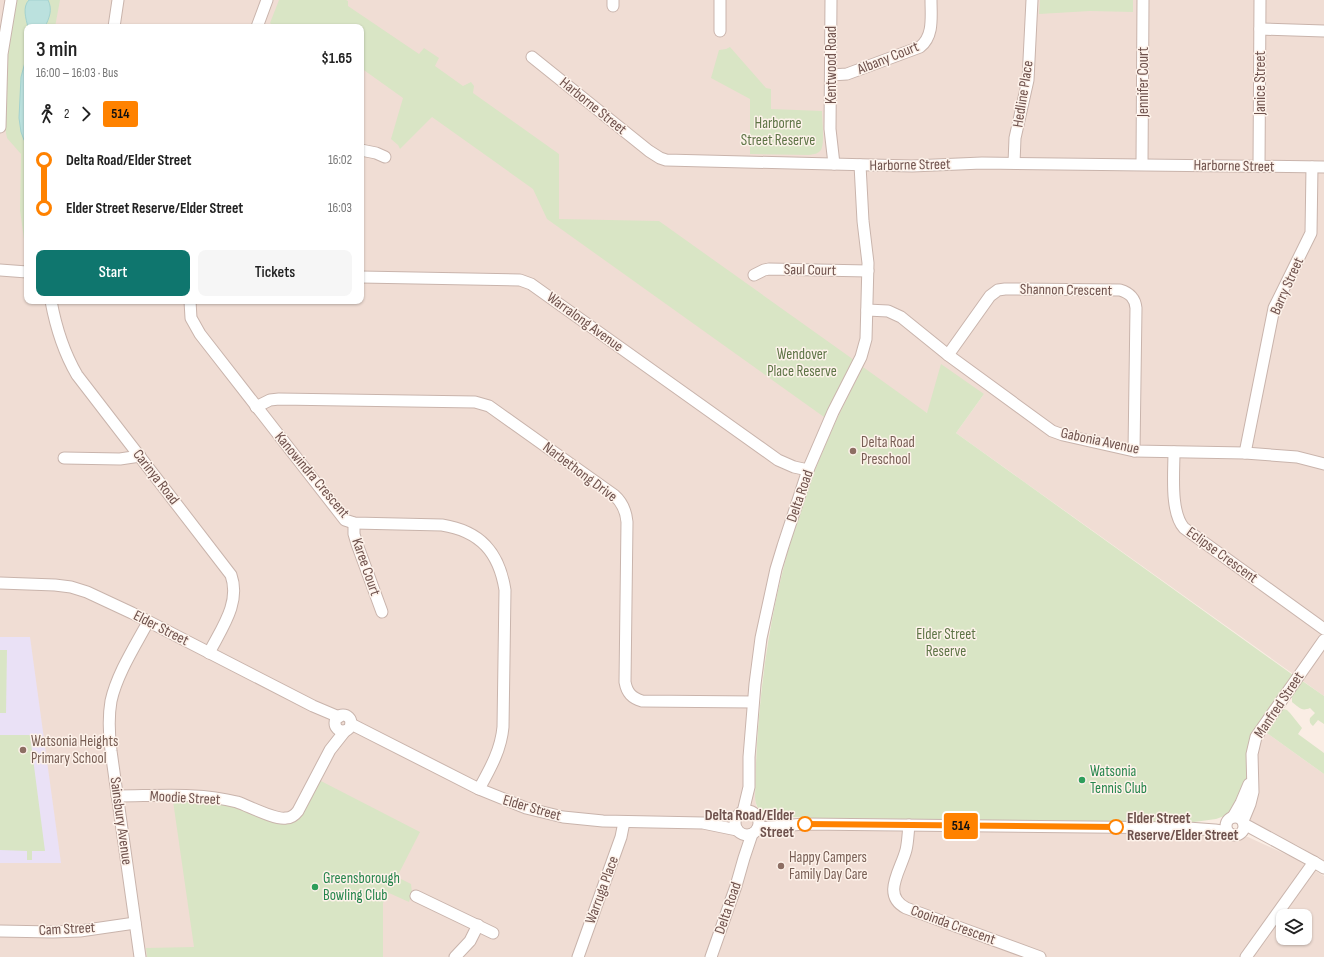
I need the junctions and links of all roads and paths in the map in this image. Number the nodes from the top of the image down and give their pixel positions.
1 (11, 0) edge
2 (118, 0) edge
3 (267, 0) edge
4 (720, 0) edge
5 (831, 0) edge
6 (931, 0) edge
7 (1032, 0) edge
8 (1143, 0) edge
9 (1260, 0) edge
10 (4, 16) edge
11 (114, 24) edge
12 (257, 24) edge
13 (1260, 29) junction
14 (720, 31) dead end
15 (1324, 31) edge
16 (532, 57) dead end
17 (831, 75) junction
18 (0, 127) edge
19 (364, 151) edge
20 (385, 157) dead end
21 (1014, 163) junction
22 (830, 164) junction
23 (1142, 164) junction
24 (864, 165) junction
25 (1260, 166) junction
26 (1312, 167) junction
27 (1324, 167) edge
28 (24, 268) edge
29 (5, 271) edge
30 (868, 271) junction
31 (24, 272) edge
32 (754, 275) dead end
33 (364, 277) edge
34 (52, 304) edge
35 (190, 304) edge
36 (867, 310) junction
37 (948, 355) junction
38 (256, 407) junction
39 (1134, 451) junction
40 (1174, 452) junction
41 (1245, 454) junction
42 (140, 456) junction
43 (64, 458) dead end
44 (1324, 464) edge
45 (806, 475) junction
46 (354, 523) junction
47 (0, 583) edge
48 (382, 612) dead end
49 (148, 622) junction
50 (1324, 629) edge
51 (1324, 640) edge
52 (209, 653) junction
53 (753, 702) junction
54 (342, 725) junction
55 (1251, 775) junction
56 (479, 790) junction
57 (117, 796) junction
58 (1231, 818) junction
59 (750, 821) junction
60 (624, 822) junction
61 (703, 823) junction
62 (909, 825) junction
63 (1243, 826) junction
64 (1188, 828) junction
65 (738, 831) junction
66 (1228, 832) junction
67 (744, 858) junction
68 (1314, 862) junction
69 (1324, 868) edge
70 (414, 895) dead end
71 (135, 923) junction
72 (478, 925) junction
73 (0, 931) edge
74 (493, 932) dead end
75 (140, 957) edge
76 (455, 957) edge
77 (578, 957) edge
78 (711, 957) edge
79 (1040, 957) edge
80 (1246, 957) edge

1 - 10 street
2 - 11 street
3 - 12 street
4 - 14 street
5 - 17 street, Kentwood Road
6 - 17 street, Albany Court
7 - 21 street, Hedline Place
8 - 23 street, Jennifer Court
9 - 13 street, Janice Street
10 - 18 street
13 - 15 street
13 - 25 street, Janice Street
16 - 22 street, Harborne Street
17 - 22 street, Kentwood Road
19 - 20 street
21 - 23 street, Harborne Street
21 - 24 street, Harborne Street
22 - 24 street, Harborne Street
23 - 25 street, Harborne Street
24 - 30 street, Delta Road
25 - 26 street, Harborne Street
26 - 27 street, Harborne Street
26 - 41 street, Barry Street
28 - 29 street
29 - 31 street
30 - 32 street, Saul Court
30 - 36 street, Delta Road
33 - 45 street, Warralong Avenue
34 - 42 street, Carinya Road
35 - 38 street, Kanowindra Crescent
36 - 37 street, Gabonia Avenue
36 - 45 street, Delta Road
37 - 39 street, Gabonia Avenue
37 - 39 street, Shannon Crescent
38 - 46 street, Kanowindra Crescent
38 - 53 street, Narbethong Drive
39 - 40 street, Gabonia Avenue
40 - 41 street, Gabonia Avenue
40 - 50 street, Eclipse Crescent
41 - 44 street, Gabonia Avenue
42 - 43 street
42 - 52 street, Carinya Road
45 - 53 street, Delta Road
46 - 48 street, Karee Court
46 - 56 street, Kanowindra Crescent
47 - 49 street, Elder Street
49 - 52 street, Elder Street
49 - 57 street, Sainsbury Avenue
51 - 55 street, Manfred Street
52 - 54 street, Elder Street
53 - 59 street, Delta Road
54 - 56 street, Elder Street
54 - 57 street, Moodie Street
55 - 58 street, Manfred Street
55 - 63 street, Manfred Street
56 - 60 street, Elder Street
57 - 71 street, Sainsbury Avenue
58 - 63 street
58 - 64 street, Elder Street
58 - 66 street
59 - 61 street, Elder Street
59 - 62 street, Elder Street
59 - 65 street, Elder Street
59 - 65 street, Delta Road
59 - 67 street, Delta Road
60 - 61 street, Elder Street
60 - 77 street, Warruga Place
61 - 65 street, Elder Street
62 - 64 street, Elder Street
62 - 79 street, Cooinda Crescent
63 - 66 street
63 - 68 street
64 - 66 street, Elder Street
65 - 67 street, Delta Road
67 - 78 street, Delta Road
68 - 69 street
68 - 80 street
70 - 72 street
71 - 73 street, Cam Street
71 - 75 street, Sainsbury Avenue
72 - 74 street
72 - 76 street

